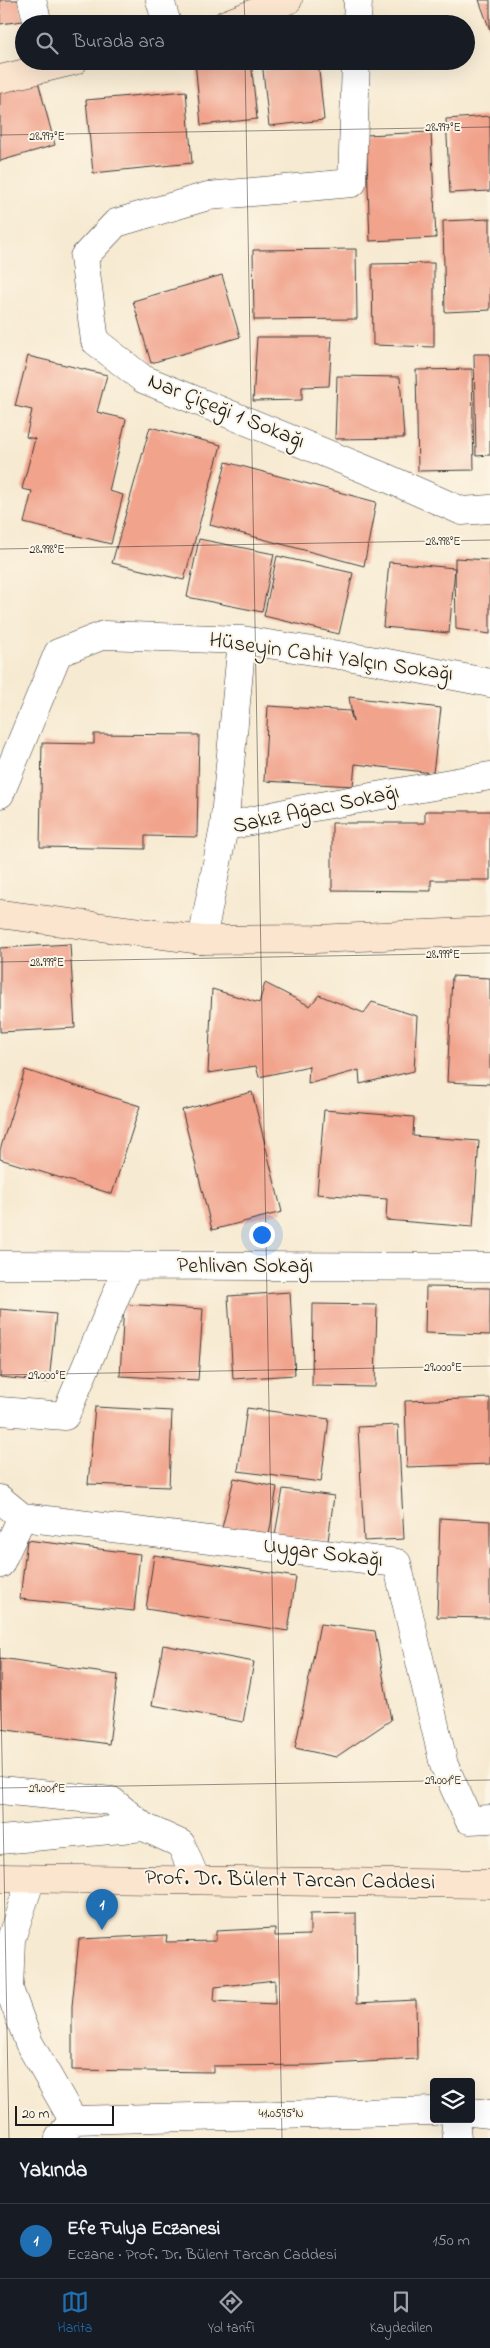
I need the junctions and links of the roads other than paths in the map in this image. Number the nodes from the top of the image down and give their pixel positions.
1 (32, 0) edge
2 (160, 0) edge
3 (288, 0) edge
4 (358, 0) edge
5 (36, 15) edge
6 (164, 15) edge
7 (252, 15) edge
8 (357, 15) edge
9 (32, 70) edge
10 (356, 70) edge
11 (0, 79) edge
12 (490, 509) edge
13 (242, 640) junction
14 (490, 683) edge
15 (490, 776) edge
16 (0, 794) edge
17 (224, 827) junction
18 (0, 914) edge
19 (490, 931) edge
20 (202, 940) junction
21 (0, 1264) edge
22 (128, 1266) junction
23 (490, 1267) edge
24 (0, 1411) edge
25 (0, 1500) edge
26 (22, 1517) junction
27 (0, 1564) edge
28 (0, 1790) edge
29 (490, 1819) edge
30 (144, 1827) junction
31 (0, 1840) edge
32 (0, 1878) edge
33 (31, 1879) junction
34 (196, 1880) junction
35 (490, 1884) edge
36 (430, 2110) edge
37 (475, 2112) edge
38 (490, 2114) edge
39 (455, 2123) edge
40 (66, 2129) edge
41 (457, 2138) edge

1 - 5 street
2 - 6 street
3 - 7 street
4 - 8 street
9 - 11 street
10 - 12 street, Nar Çiçeği 1 Sokağı
13 - 14 street, Hüseyin Cahit Yalçın Sokağı
13 - 16 street, Hüseyin Cahit Yalçın Sokağı
13 - 17 street
15 - 17 street, Sakız Ağacı Sokağı
17 - 20 street, Sakız Ağacı Sokağı
18 - 20 street
19 - 20 street
21 - 22 street, Pehlivan Sokağı
22 - 23 street, Pehlivan Sokağı
22 - 24 street
25 - 26 street
26 - 27 street
26 - 29 street, Uygar Sokağı
28 - 30 street
30 - 31 street
30 - 34 street
32 - 33 street, Prof. Dr. Bülent Tarcan Caddesi
33 - 34 street, Prof. Dr. Bülent Tarcan Caddesi
33 - 40 street
34 - 35 street, Prof. Dr. Bülent Tarcan Caddesi
36 - 40 street
37 - 38 street
39 - 41 street

